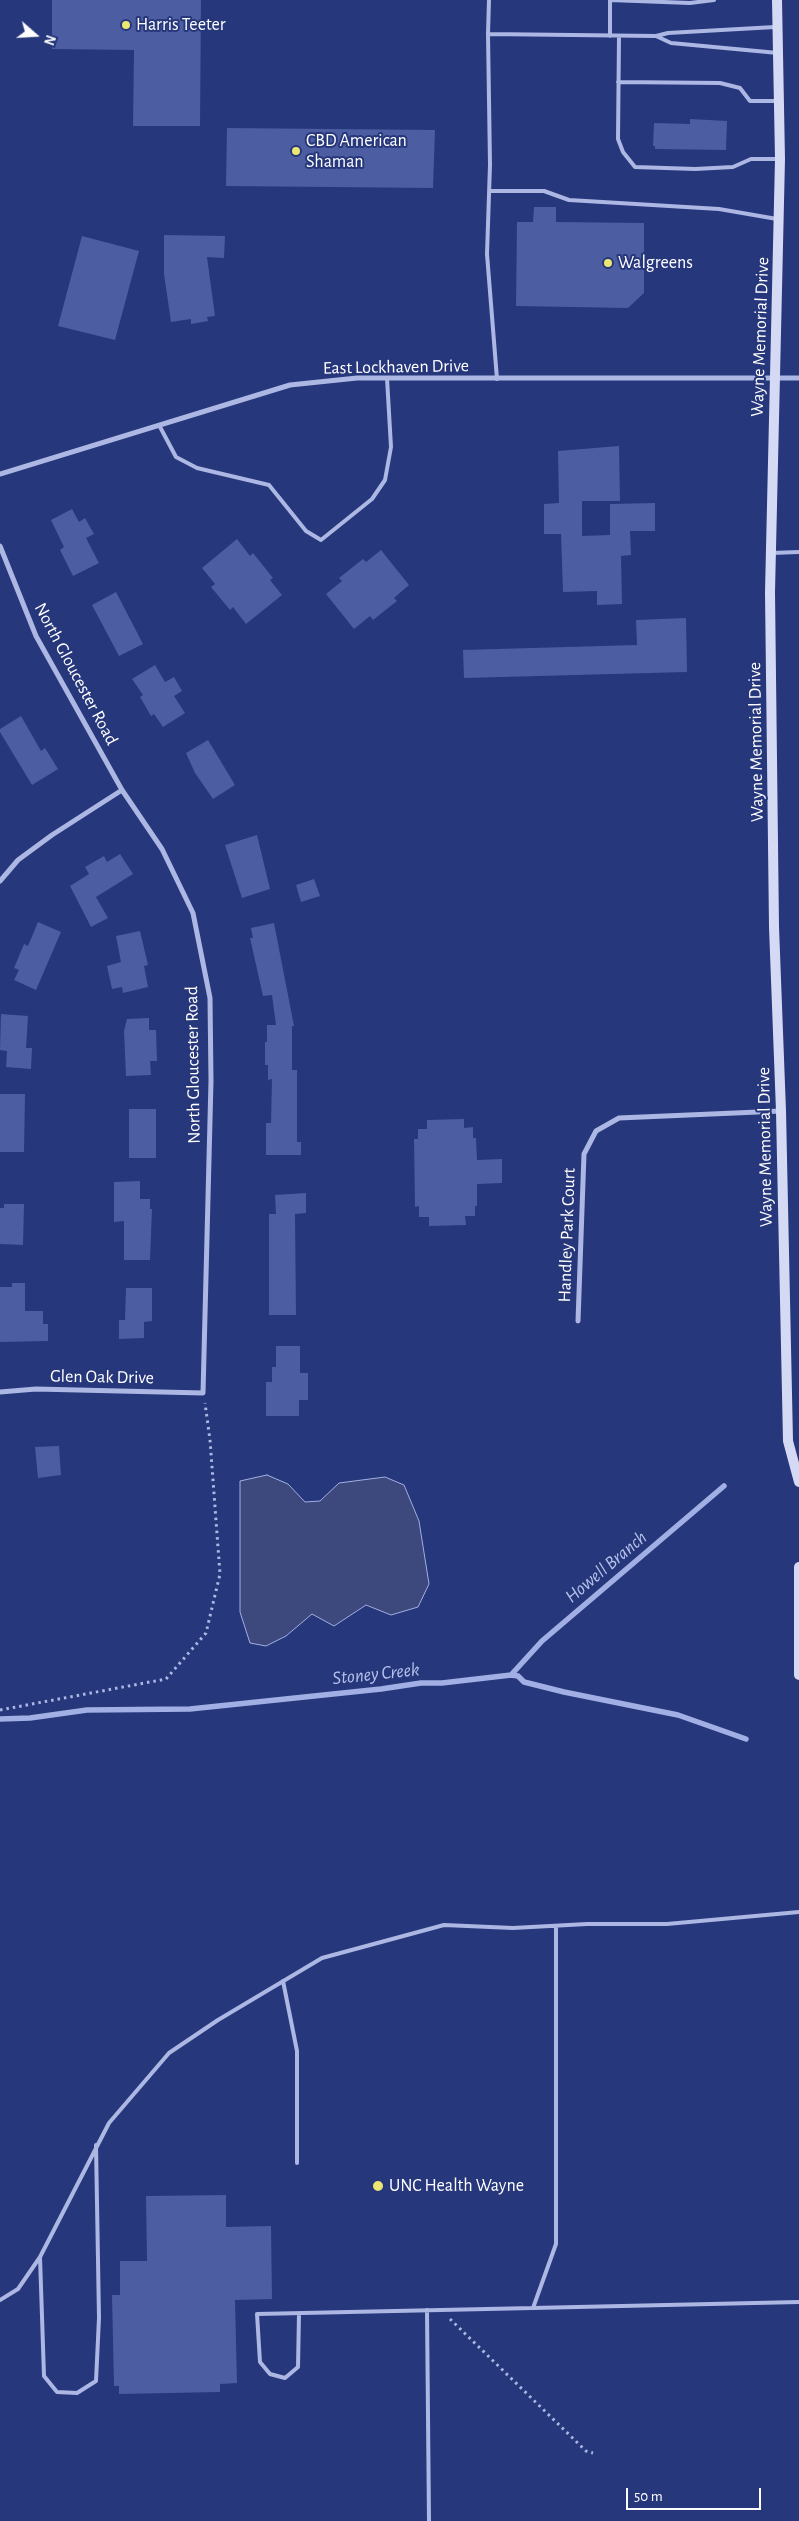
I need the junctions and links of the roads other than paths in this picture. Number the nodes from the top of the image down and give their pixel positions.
1 (489, 0) edge
2 (610, 0) edge
3 (714, 0) edge
4 (778, 0) edge
5 (778, 27) junction
6 (488, 34) junction
7 (610, 36) junction
8 (619, 36) junction
9 (656, 36) junction
10 (779, 53) junction
11 (618, 82) junction
12 (780, 101) junction
13 (780, 159) junction
14 (489, 191) junction
15 (779, 219) junction
16 (386, 378) junction
17 (775, 378) junction
18 (799, 378) edge
19 (497, 379) junction
20 (159, 425) junction
21 (0, 474) edge
22 (0, 546) edge
23 (799, 552) edge
24 (770, 553) junction
25 (122, 790) junction
26 (0, 881) edge
27 (781, 1111) junction
28 (578, 1321) dead end
29 (0, 1392) edge
30 (203, 1393) joint
31 (799, 1482) edge
32 (799, 1567) edge
33 (799, 1675) edge
34 (799, 1912) edge
35 (556, 1927) junction
36 (283, 1981) junction
37 (96, 2144) junction
38 (297, 2163) dead end
39 (40, 2257) junction
40 (0, 2300) edge
41 (799, 2302) edge
42 (534, 2308) junction
43 (427, 2310) junction
44 (299, 2314) junction
45 (429, 2521) edge

1 - 6 lane
2 - 3 lane
2 - 7 lane
4 - 5 main road, Wayne Memorial Drive
5 - 9 lane
5 - 10 main road, Wayne Memorial Drive
6 - 7 lane
6 - 14 lane
7 - 8 lane
8 - 9 lane
8 - 11 lane
9 - 10 lane
10 - 12 main road, Wayne Memorial Drive
11 - 12 lane
11 - 13 lane
12 - 13 main road, Wayne Memorial Drive
13 - 15 main road, Wayne Memorial Drive
14 - 15 lane
14 - 19 lane
15 - 17 main road, Wayne Memorial Drive
16 - 19 street, East Lockhaven Drive
16 - 20 street, East Lockhaven Drive
16 - 20 lane
17 - 18 street, East Lockhaven Drive
17 - 19 street, East Lockhaven Drive
17 - 24 main road, Wayne Memorial Drive
20 - 21 street, East Lockhaven Drive
22 - 25 street, North Gloucester Road
23 - 24 lane
24 - 27 main road, Wayne Memorial Drive
25 - 26 street
25 - 30 street, North Gloucester Road
27 - 28 street, Handley Park Court
27 - 31 main road, Wayne Memorial Drive
29 - 30 street, Glen Oak Drive
32 - 33 main road
34 - 35 lane
35 - 36 lane
35 - 42 lane
36 - 37 lane
36 - 38 lane
37 - 39 lane
37 - 39 lane
39 - 40 lane
41 - 42 lane
42 - 43 lane
43 - 44 lane
43 - 45 lane
44 - 44 lane

